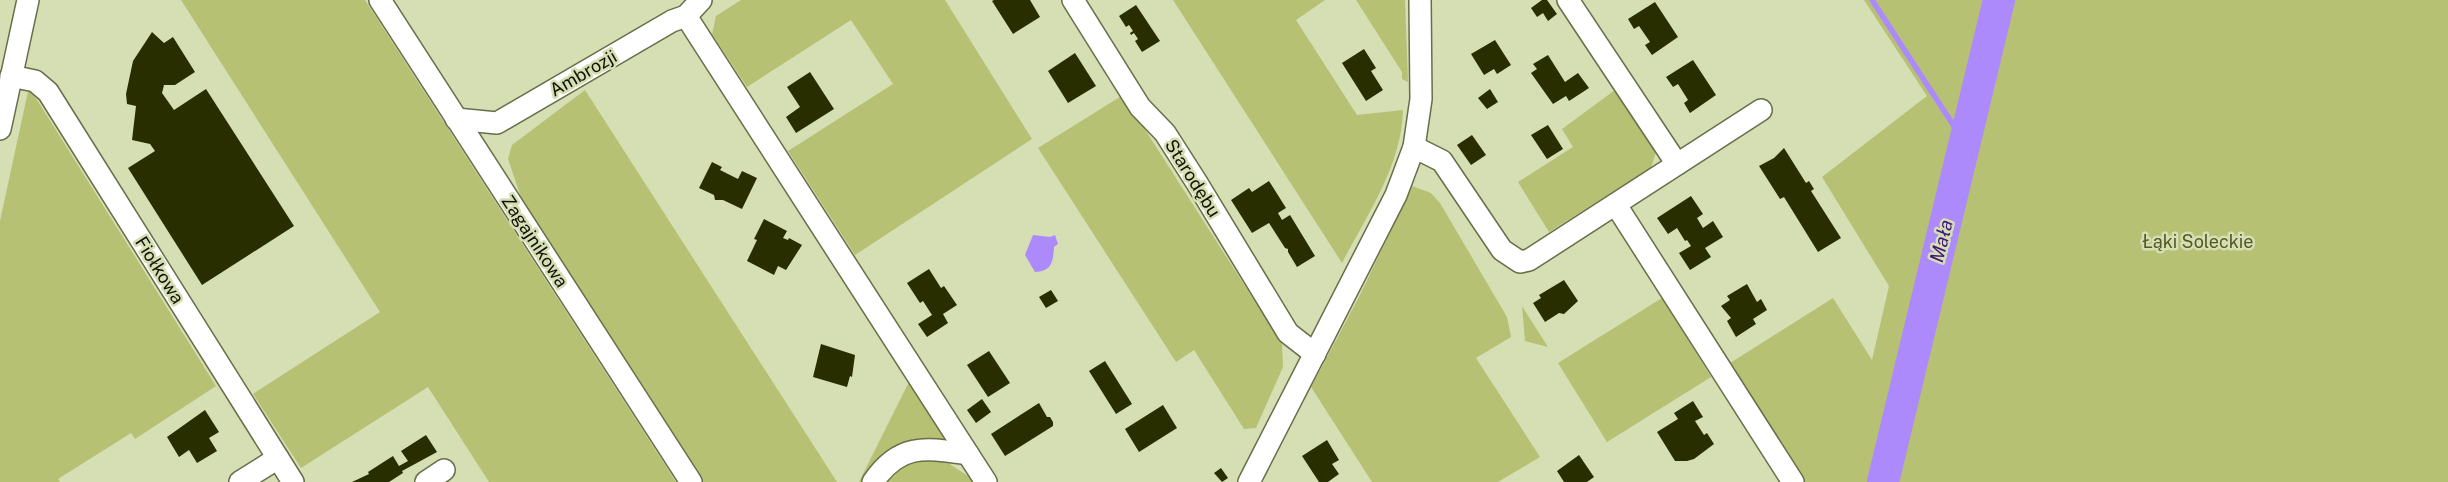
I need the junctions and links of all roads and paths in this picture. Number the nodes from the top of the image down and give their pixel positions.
1 (28, 0) edge
2 (380, 0) edge
3 (701, 0) edge
4 (1073, 0) edge
5 (1420, 0) edge
6 (1568, 0) edge
7 (686, 16) junction
8 (11, 76) junction
9 (1760, 110) dead end
10 (456, 119) junction
11 (0, 129) edge
12 (1414, 147) junction
13 (1678, 164) junction
14 (1616, 205) junction
15 (1315, 354) junction
16 (968, 454) junction
17 (278, 458) junction
18 (444, 470) dead end
19 (240, 482) edge
20 (294, 482) edge
21 (426, 482) edge
22 (691, 482) edge
23 (874, 482) edge
24 (986, 482) edge
25 (1249, 482) edge
26 (1792, 482) edge

1 - 8 street
2 - 10 street, Zagajnikowa
3 - 7 street, Ambrozji
4 - 15 street, Starodębu
5 - 12 street
6 - 13 street
7 - 10 street, Ambrozji
7 - 16 street
8 - 11 street
8 - 17 street, Fiołkowa
9 - 13 street
10 - 22 street, Zagajnikowa
12 - 14 street
12 - 15 street
13 - 14 street
14 - 26 street
15 - 25 street
16 - 23 street
16 - 24 street
17 - 19 street
17 - 20 street, Fiołkowa
18 - 21 street

